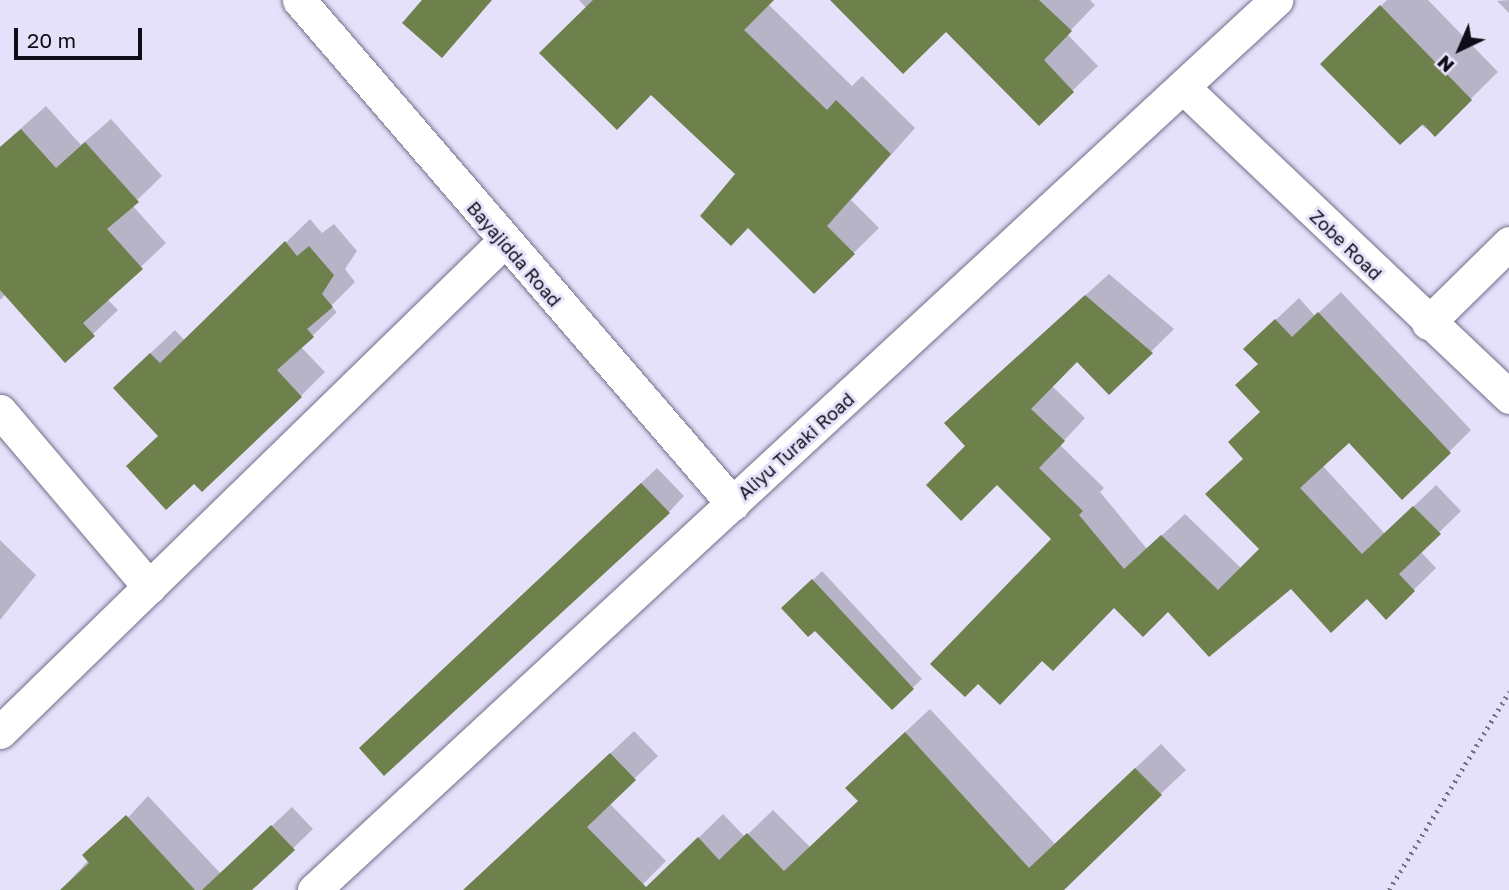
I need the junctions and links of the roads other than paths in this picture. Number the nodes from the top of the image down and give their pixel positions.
1 (1276, 0) edge
2 (305, 2) edge
3 (1186, 90) junction
4 (503, 242) junction
5 (1509, 243) edge
6 (1428, 323) junction
7 (1509, 397) edge
8 (0, 411) edge
9 (733, 504) junction
10 (149, 587) junction
11 (0, 732) edge
12 (314, 890) edge

1 - 3 street, Aliyu Turaki Road
2 - 4 street, Bayajidda Road
3 - 6 street, Zobe Road
3 - 9 street, Aliyu Turaki Road
4 - 9 street, Bayajidda Road
4 - 10 street
5 - 6 street
6 - 7 street, Zobe Road
8 - 10 street
9 - 12 street, Aliyu Turaki Road
10 - 11 street

